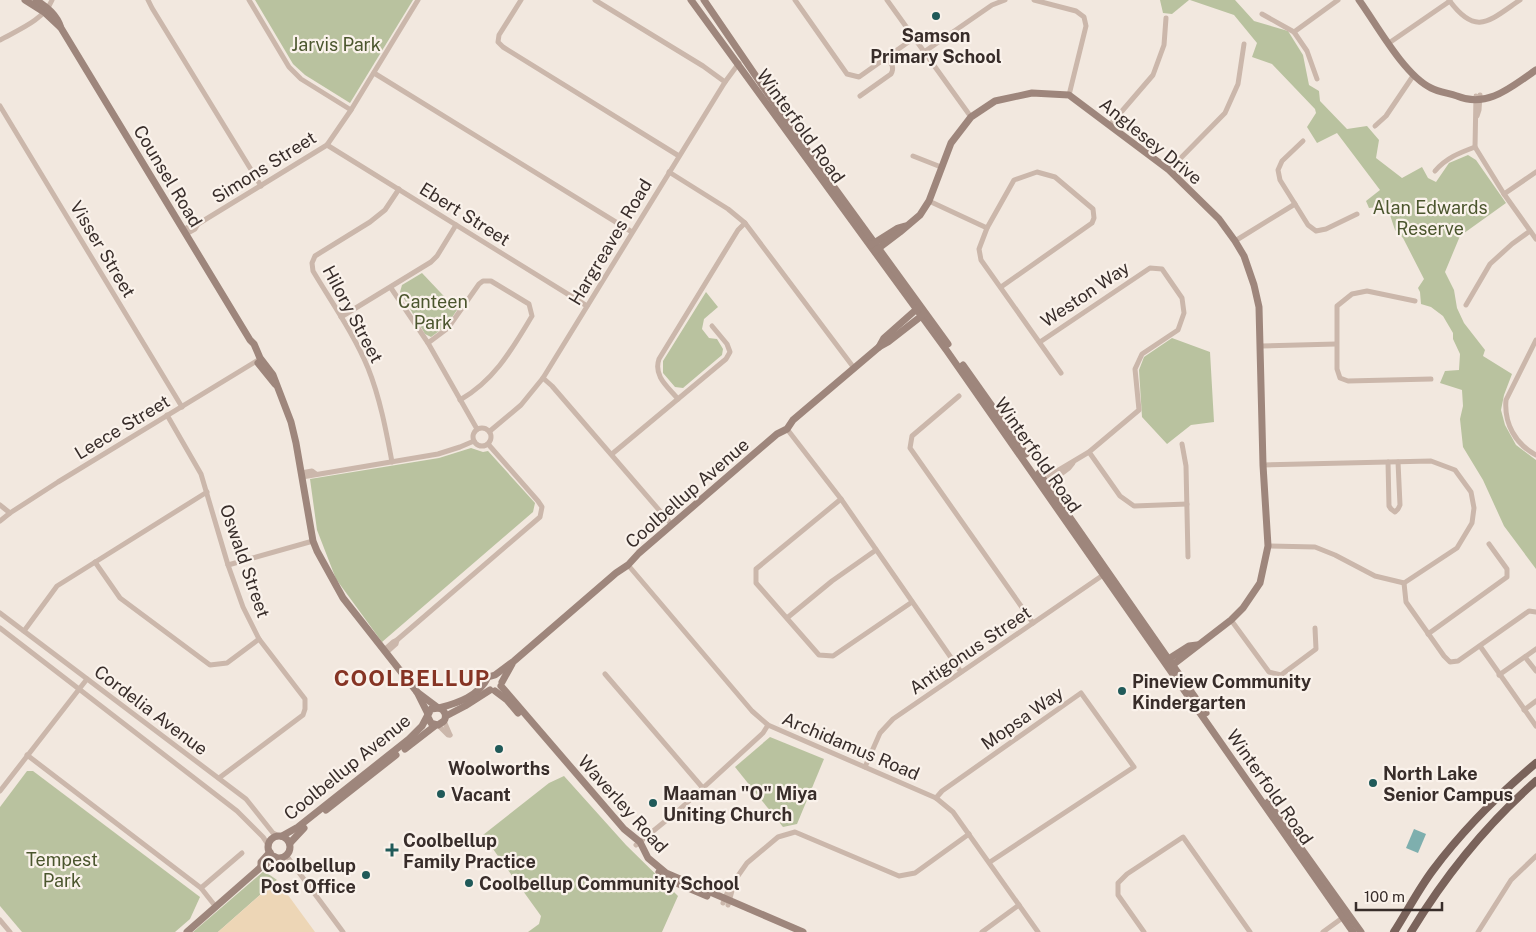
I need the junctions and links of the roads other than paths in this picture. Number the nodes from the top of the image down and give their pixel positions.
1 (25, 0) edge
2 (36, 0) edge
3 (52, 0) edge
4 (148, 0) edge
5 (249, 0) edge
6 (418, 0) edge
7 (521, 0) edge
8 (595, 0) edge
9 (691, 0) edge
10 (704, 0) edge
11 (795, 0) edge
12 (887, 0) edge
13 (1005, 0) edge
14 (1034, 0) edge
15 (1338, 0) edge
16 (1359, 0) edge
17 (1520, 0) edge
18 (1449, 1) edge
19 (46, 10) junction
20 (1262, 14) dead end
21 (1166, 18) dead end
22 (1294, 32) junction
23 (914, 38) junction
24 (0, 40) edge
25 (1389, 43) junction
26 (1244, 44) dead end
27 (924, 52) junction
28 (888, 57) junction
29 (744, 58) junction
30 (738, 65) junction
31 (1536, 70) edge
32 (374, 73) junction
33 (1413, 76) junction
34 (1317, 79) dead end
35 (725, 82) junction
36 (1069, 95) junction
37 (860, 96) dead end
38 (1478, 98) junction
39 (0, 106) edge
40 (351, 110) junction
41 (971, 117) junction
42 (1110, 125) junction
43 (1375, 126) dead end
44 (1303, 141) dead end
45 (327, 145) junction
46 (1475, 146) junction
47 (679, 156) junction
48 (913, 156) dead end
49 (941, 167) junction
50 (1168, 170) junction
51 (1435, 171) dead end
52 (669, 172) junction
53 (1536, 172) edge
54 (261, 186) junction
55 (399, 189) junction
56 (1504, 194) junction
57 (929, 201) junction
58 (1294, 204) junction
59 (1357, 214) dead end
60 (745, 223) junction
61 (456, 225) junction
62 (987, 228) junction
63 (1530, 231) junction
64 (185, 232) junction
65 (632, 232) junction
66 (1536, 239) edge
67 (1236, 241) junction
68 (875, 247) junction
69 (1001, 287) junction
70 (391, 288) junction
71 (1415, 301) dead end
72 (1466, 305) dead end
73 (587, 306) junction
74 (919, 307) junction
75 (924, 314) junction
76 (341, 317) junction
77 (712, 326) dead end
78 (1536, 340) edge
79 (1040, 342) junction
80 (428, 343) junction
81 (1336, 344) junction
82 (1261, 346) junction
83 (879, 347) junction
84 (258, 360) junction
85 (854, 368) junction
86 (1061, 373) dead end
87 (543, 378) junction
88 (1431, 379) dead end
89 (959, 396) dead end
90 (678, 399) junction
91 (460, 400) junction
92 (182, 406) junction
93 (167, 416) junction
94 (477, 429) junction
95 (787, 429) junction
96 (490, 431) junction
97 (474, 441) junction
98 (488, 444) junction
99 (1182, 444) dead end
100 (1089, 452) junction
101 (612, 454) junction
102 (1536, 456) edge
103 (392, 462) junction
104 (1388, 462) junction
105 (1398, 462) junction
106 (1263, 465) junction
107 (301, 475) junction
108 (1043, 483) junction
109 (207, 492) junction
110 (841, 499) junction
111 (1187, 504) junction
112 (0, 505) edge
113 (10, 513) junction
114 (0, 521) edge
115 (672, 525) junction
116 (313, 541) junction
117 (1490, 544) dead end
118 (1268, 546) junction
119 (876, 550) junction
120 (1188, 557) dead end
121 (95, 562) junction
122 (228, 565) junction
123 (628, 565) junction
124 (1106, 573) junction
125 (1404, 583) junction
126 (912, 602) junction
127 (0, 612) edge
128 (1536, 612) edge
129 (787, 618) junction
130 (1231, 620) junction
131 (1033, 623) junction
132 (0, 628) edge
133 (1315, 628) dead end
134 (24, 631) junction
135 (1428, 634) junction
136 (259, 639) junction
137 (1480, 646) junction
138 (1536, 649) edge
139 (385, 652) junction
140 (1525, 656) junction
141 (514, 661) junction
142 (1169, 663) junction
143 (1536, 671) edge
144 (961, 672) junction
145 (605, 674) dead end
146 (495, 675) junction
147 (1500, 675) junction
148 (87, 679) junction
149 (486, 682) junction
150 (497, 687) junction
151 (79, 689) junction
152 (417, 692) junction
153 (1536, 701) edge
154 (438, 707) junction
155 (1524, 710) junction
156 (428, 716) junction
157 (441, 722) junction
158 (768, 725) junction
159 (1536, 726) edge
160 (27, 755) junction
161 (391, 756) junction
162 (1536, 763) edge
163 (865, 767) junction
164 (218, 778) junction
165 (1536, 781) edge
166 (702, 787) junction
167 (0, 791) edge
168 (936, 798) junction
169 (969, 834) junction
170 (280, 836) junction
171 (290, 844) junction
172 (638, 844) junction
173 (271, 852) junction
174 (242, 853) dead end
175 (286, 855) junction
176 (1536, 856) edge
177 (990, 862) junction
178 (201, 888) junction
179 (726, 902) junction
180 (1019, 905) junction
181 (216, 907) junction
182 (1345, 916) junction
183 (0, 920) edge
184 (10, 932) edge
185 (187, 932) edge
186 (343, 932) edge
187 (794, 932) edge
188 (803, 932) edge
189 (982, 932) edge
190 (1038, 932) edge
191 (1144, 932) edge
192 (1250, 932) edge
193 (1322, 932) edge
194 (1354, 932) edge
195 (1361, 932) edge
196 (1394, 932) edge
197 (1411, 932) edge
198 (1478, 932) edge

1 - 19 street, Counsel Road
2 - 19 street, Counsel Road
3 - 19 street
4 - 54 street
5 - 40 street
6 - 32 street, Simons Street
7 - 47 street
8 - 35 street
9 - 30 street, Winterfold Road
10 - 29 street, Winterfold Road
11 - 28 street
12 - 23 street
13 - 27 street
14 - 36 street
15 - 22 street
16 - 25 street
17 - 18 street
18 - 25 street
19 - 24 street
19 - 64 street, Counsel Road
20 - 22 street
21 - 42 street
22 - 34 street
23 - 27 street
23 - 28 street
25 - 33 street
26 - 50 street
27 - 41 street
28 - 37 street
29 - 30 street, Hargreaves Road
29 - 68 street, Winterfold Road
30 - 35 street, Hargreaves Road
30 - 68 street, Winterfold Road
31 - 38 street
32 - 40 street, Simons Street
32 - 65 street
33 - 38 street
33 - 43 street
35 - 47 street, Hargreaves Road
36 - 41 street
36 - 42 street, Anglesey Drive
38 - 46 street
39 - 92 street, Visser Street
40 - 45 street, Simons Street
41 - 49 street
42 - 50 street, Anglesey Drive
44 - 58 street
45 - 54 street, Simons Street
45 - 55 street, Ebert Street
46 - 51 street
46 - 56 street
47 - 52 street, Hargreaves Road
48 - 49 street
49 - 57 street
50 - 67 street, Anglesey Drive
52 - 60 street
52 - 65 street, Hargreaves Road
53 - 56 street
54 - 64 street, Simons Street
55 - 61 street, Ebert Street
55 - 76 street, Hilory Street
56 - 63 street
57 - 62 street
57 - 68 street
58 - 59 street
58 - 67 street
60 - 85 street
60 - 90 street
61 - 70 street
61 - 73 street, Ebert Street
62 - 69 street
62 - 69 street
63 - 66 street
63 - 72 street
64 - 84 street, Counsel Road
65 - 73 street, Hargreaves Road
67 - 82 street, Anglesey Drive
68 - 74 street, Winterfold Road
69 - 79 street
70 - 76 street
70 - 80 street
71 - 81 street
73 - 87 street, Hargreaves Road
74 - 75 street, Winterfold Road
74 - 83 street, Coolbellup Avenue
75 - 83 street, Coolbellup Avenue
75 - 108 street, Winterfold Road
76 - 103 street, Hilory Street
77 - 90 street
78 - 102 street
79 - 86 street
79 - 100 street, Weston Way
80 - 91 street
80 - 91 street
81 - 82 street
81 - 88 street
82 - 106 street, Anglesey Drive
83 - 85 street, Coolbellup Avenue
84 - 92 street, Leece Street
84 - 107 street, Counsel Road
85 - 95 street, Coolbellup Avenue
87 - 96 street, Hargreaves Road
87 - 101 street
89 - 131 street
90 - 101 street
91 - 94 street
92 - 93 street, Leece Street
93 - 109 street, Oswald Street
93 - 113 street, Leece Street
94 - 96 street
94 - 97 street
95 - 110 street
95 - 115 street, Coolbellup Avenue
96 - 98 street
97 - 98 street
97 - 103 street
98 - 139 street
99 - 111 street
100 - 108 street, Weston Way
100 - 111 street
101 - 115 street
103 - 107 street
104 - 105 street
104 - 105 street
104 - 106 street
105 - 125 street
106 - 118 street, Anglesey Drive
107 - 116 street, Counsel Road
108 - 124 street, Winterfold Road
109 - 121 street
109 - 122 street, Oswald Street
110 - 119 street
110 - 129 street
111 - 120 street
112 - 113 street
113 - 114 street, Leece Street
115 - 123 street, Coolbellup Avenue
116 - 122 street
116 - 139 street, Counsel Road
117 - 135 street
118 - 125 street
118 - 130 street, Anglesey Drive
119 - 126 street
119 - 129 street
121 - 134 street
121 - 136 street
122 - 136 street, Oswald Street
123 - 141 street, Coolbellup Avenue
123 - 158 street, Archidamus Road
124 - 131 street, Antigonus Street
124 - 142 street, Winterfold Road
125 - 135 street
126 - 129 street
126 - 144 street
127 - 134 street, Cordelia Avenue
128 - 137 street
130 - 133 street
130 - 142 street, Anglesey Drive
131 - 144 street, Antigonus Street
132 - 151 street, Cordelia Avenue
134 - 148 street, Cordelia Avenue
135 - 137 street
136 - 164 street, Oswald Street
137 - 147 street
138 - 140 street
139 - 152 street, Counsel Road
140 - 143 street
140 - 147 street
141 - 146 street, Coolbellup Avenue
141 - 150 street, Coolbellup Avenue
142 - 182 street, Winterfold Road
144 - 163 street, Antigonus Street
145 - 166 street
146 - 149 street, Coolbellup Avenue
146 - 150 street
147 - 155 street
148 - 151 street
148 - 164 street, Cordelia Avenue
149 - 150 street
149 - 154 street
150 - 157 street, Coolbellup Avenue
150 - 172 street, Waverley Road
151 - 160 street
151 - 173 street, Cordelia Avenue
152 - 154 street, Counsel Road
152 - 156 street, Counsel Road
153 - 155 street
154 - 156 street
154 - 157 street
155 - 159 street
156 - 157 street
156 - 161 street, Coolbellup Avenue
157 - 161 street, Coolbellup Avenue
158 - 163 street, Archidamus Road
158 - 166 street
160 - 167 street
160 - 178 street
161 - 170 street, Coolbellup Avenue
161 - 171 street, Coolbellup Avenue
162 - 196 main road
163 - 168 street, Archidamus Road
164 - 170 street, Cordelia Avenue
165 - 197 main road
166 - 172 street
168 - 169 street, Archidamus Road
168 - 177 street, Mopsa Way
169 - 177 street, Archidamus Road
169 - 179 street
170 - 171 street
170 - 173 street
171 - 175 street
172 - 179 street, Waverley Road
173 - 175 street
173 - 181 street
174 - 178 street
175 - 186 street
176 - 198 street
177 - 180 street, Archidamus Road
178 - 181 street
179 - 187 street, Waverley Road
179 - 188 street, Waverley Road
180 - 189 street
180 - 190 street, Archidamus Road
181 - 185 street
182 - 193 street
182 - 194 street, Winterfold Road
182 - 195 street, Winterfold Road
183 - 184 street
191 - 192 street

